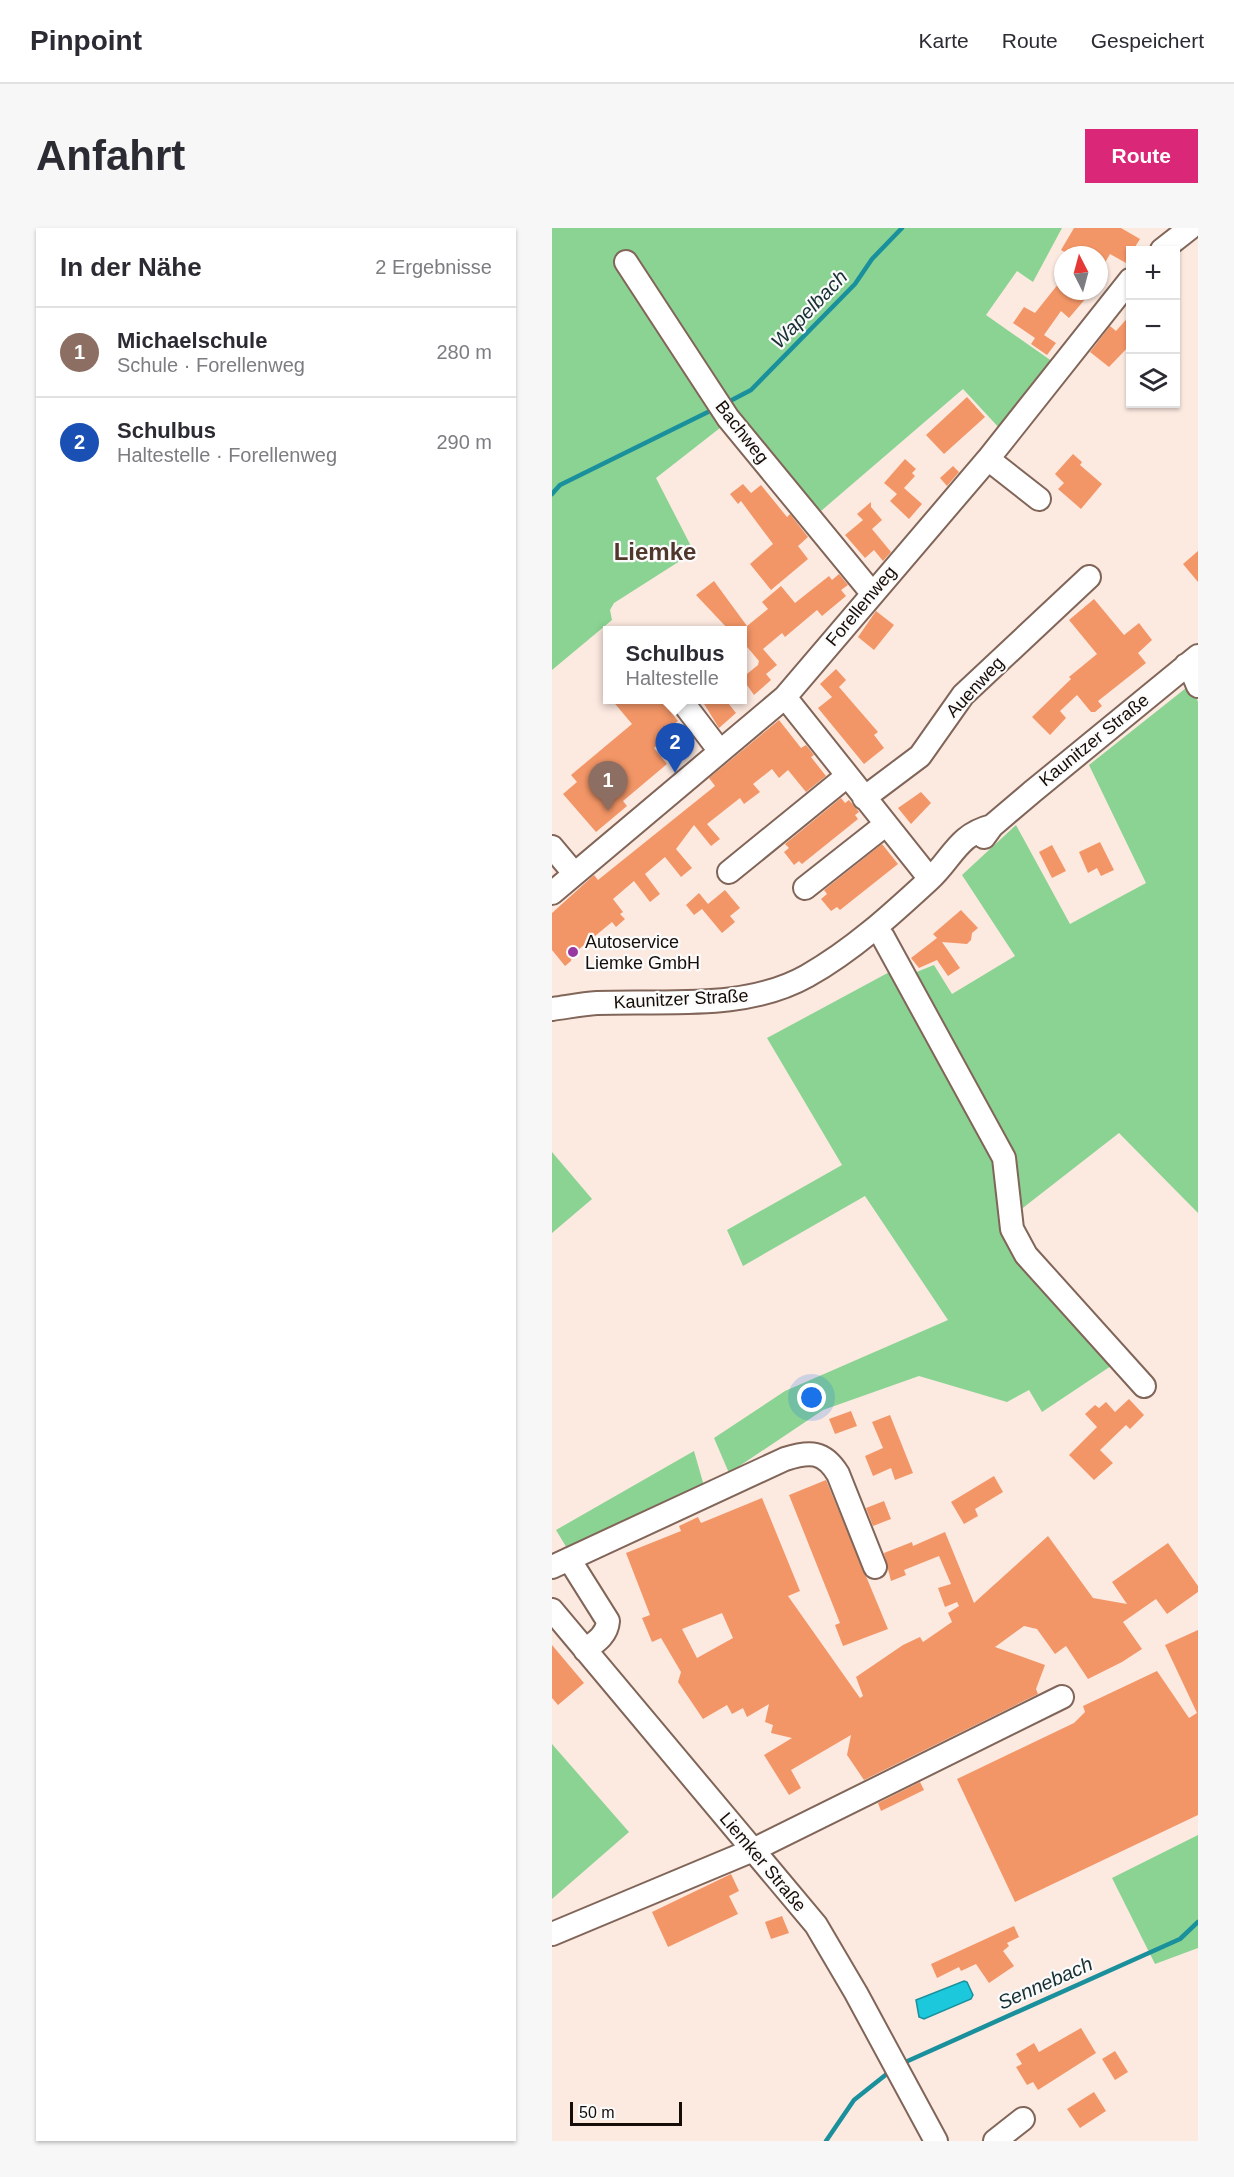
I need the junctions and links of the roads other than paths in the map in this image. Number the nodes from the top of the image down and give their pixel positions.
1 (1190, 228) edge
2 (1167, 246) edge
3 (626, 262) dead end
4 (1126, 286) edge
5 (988, 459) junction
6 (1039, 499) dead end
7 (1089, 577) dead end
8 (872, 593) junction
9 (1192, 661) edge
10 (1198, 686) edge
11 (785, 697) junction
12 (685, 704) edge
13 (719, 750) junction
14 (848, 776) junction
15 (864, 798) junction
16 (885, 825) junction
17 (552, 847) edge
18 (938, 871) junction
19 (573, 872) junction
20 (729, 872) dead end
21 (805, 888) dead end
22 (552, 893) edge
23 (875, 928) junction
24 (552, 1009) edge
25 (1144, 1386) dead end
26 (561, 1563) edge
27 (875, 1567) dead end
28 (552, 1610) edge
29 (585, 1650) junction
30 (1062, 1696) dead end
31 (753, 1850) junction
32 (552, 1934) edge
33 (1023, 2120) dead end
34 (936, 2141) edge
35 (995, 2141) edge

1 - 2 street
3 - 8 street, Bachweg
4 - 5 street, Forellenweg
5 - 6 street
5 - 8 street, Forellenweg
7 - 15 street, Auenweg
8 - 11 street, Forellenweg
9 - 10 street
9 - 18 street, Kaunitzer Straße
11 - 13 street, Forellenweg
11 - 14 street
12 - 13 street
13 - 19 street, Forellenweg
14 - 15 street
14 - 20 street
15 - 16 street
16 - 18 street
16 - 21 street
17 - 19 street
18 - 23 street, Kaunitzer Straße
19 - 22 street, Forellenweg
23 - 24 street, Kaunitzer Straße
23 - 25 street
26 - 27 street
26 - 29 street
28 - 29 street, Liemker Straße
29 - 31 street, Liemker Straße
30 - 31 street
31 - 32 street
31 - 34 street, Liemker Straße
33 - 35 street

